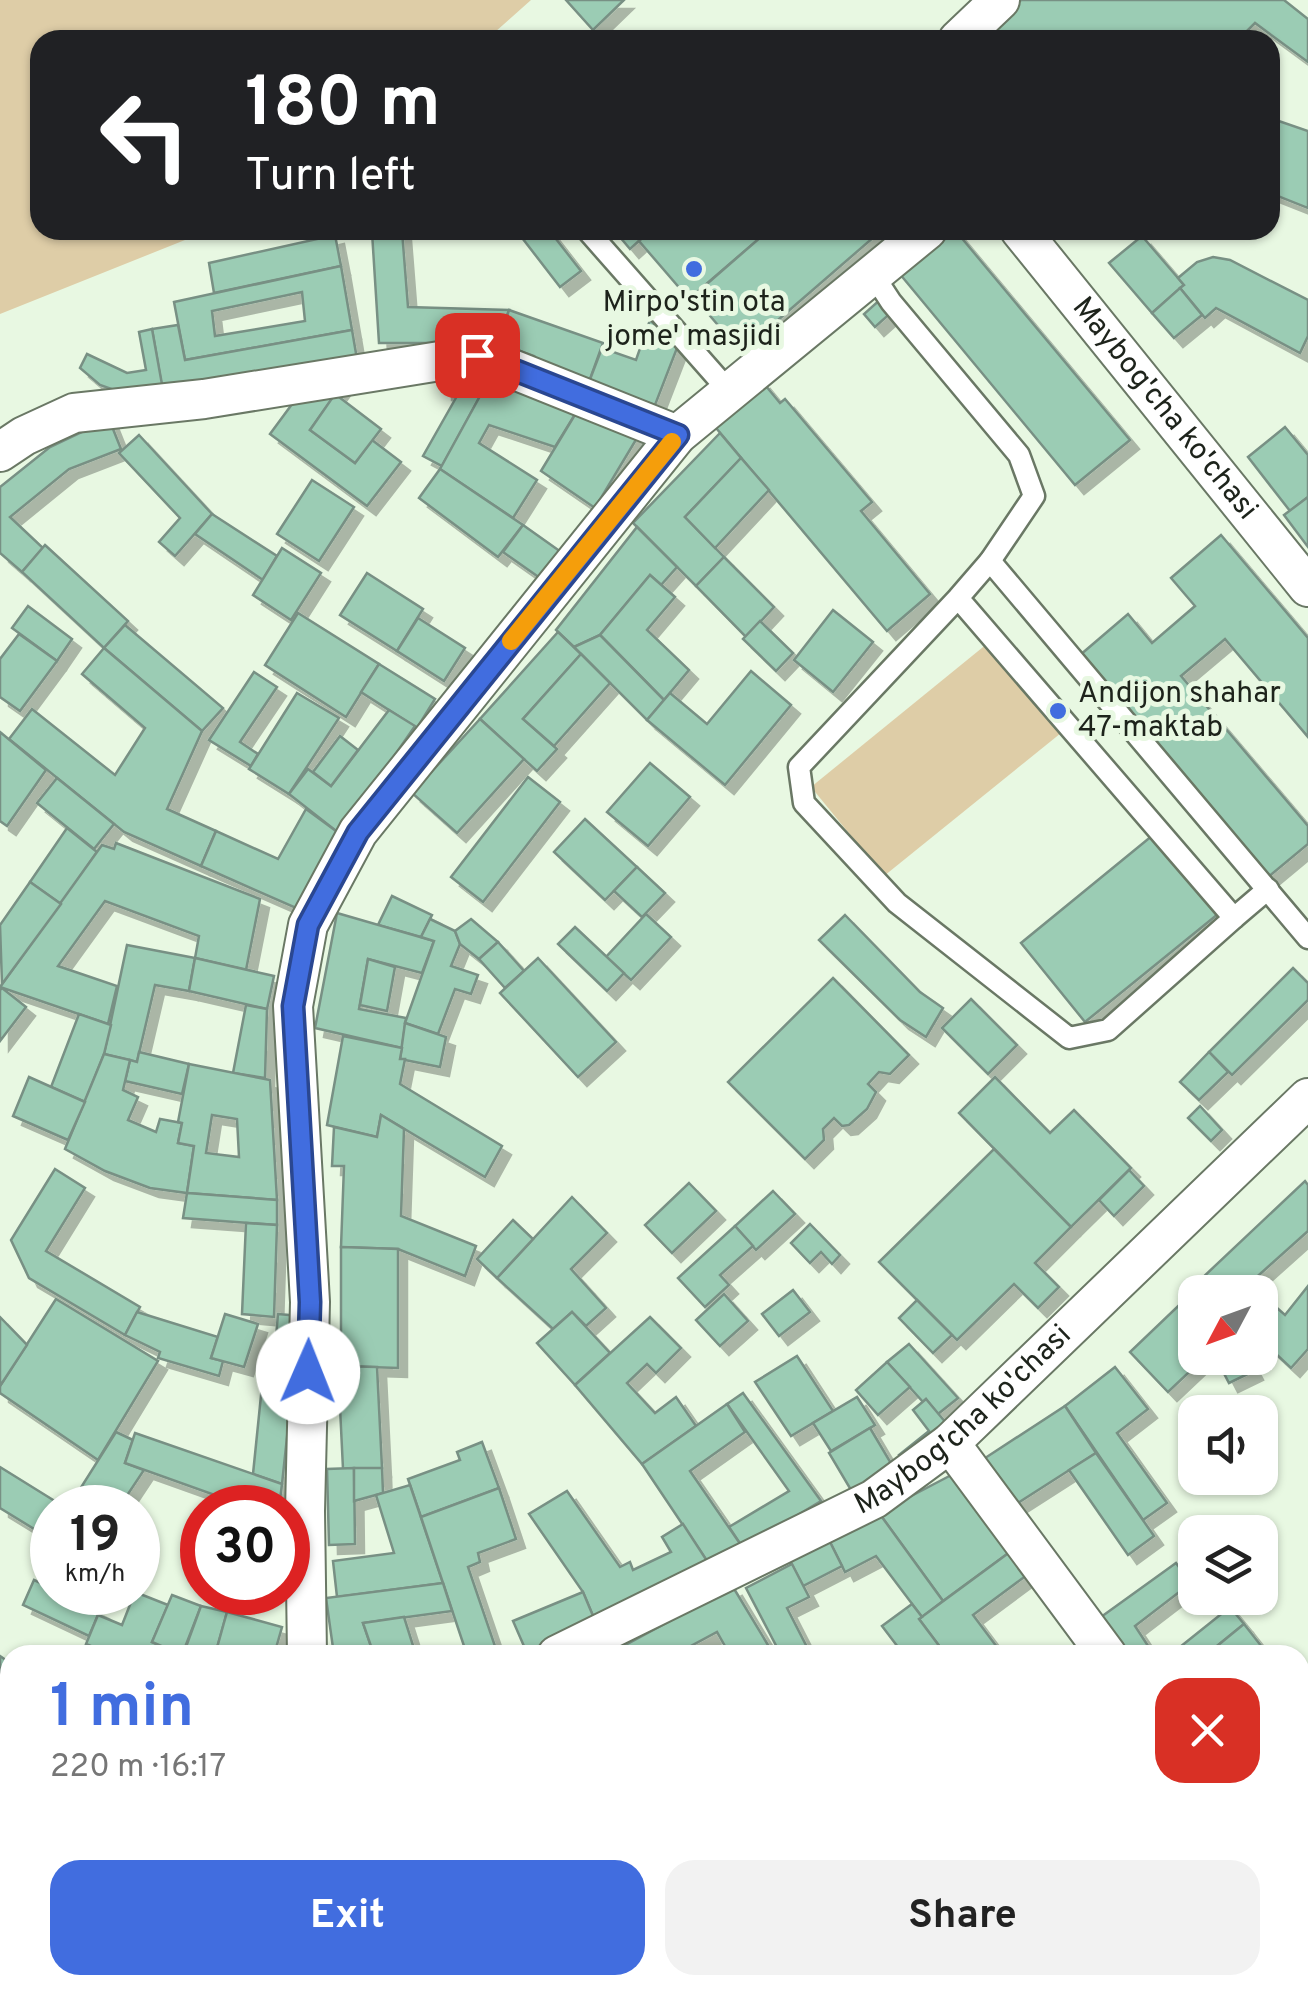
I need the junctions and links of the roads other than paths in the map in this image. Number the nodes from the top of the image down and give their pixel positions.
1 (1000, 0) edge
2 (968, 30) edge
3 (596, 240) edge
4 (915, 240) edge
5 (1028, 240) edge
6 (874, 276) junction
7 (728, 390) junction
8 (678, 435) junction
9 (0, 452) edge
10 (990, 561) junction
11 (1308, 587) edge
12 (958, 598) junction
13 (1268, 889) junction
14 (1234, 918) junction
15 (1308, 938) edge
16 (1305, 1107) edge
17 (950, 1443) junction
18 (307, 1645) edge
19 (577, 1645) edge
20 (1100, 1645) edge

1 - 2 street
3 - 7 lane
4 - 6 street
5 - 11 street, Maybog'cha ko'chasi
6 - 7 street
6 - 10 lane
7 - 8 street
8 - 9 street
8 - 18 street
10 - 12 lane
10 - 13 lane
12 - 14 lane
12 - 14 lane
13 - 14 lane
13 - 15 lane
16 - 17 street, Maybog'cha ko'chasi
17 - 19 street, Maybog'cha ko'chasi
17 - 20 street

